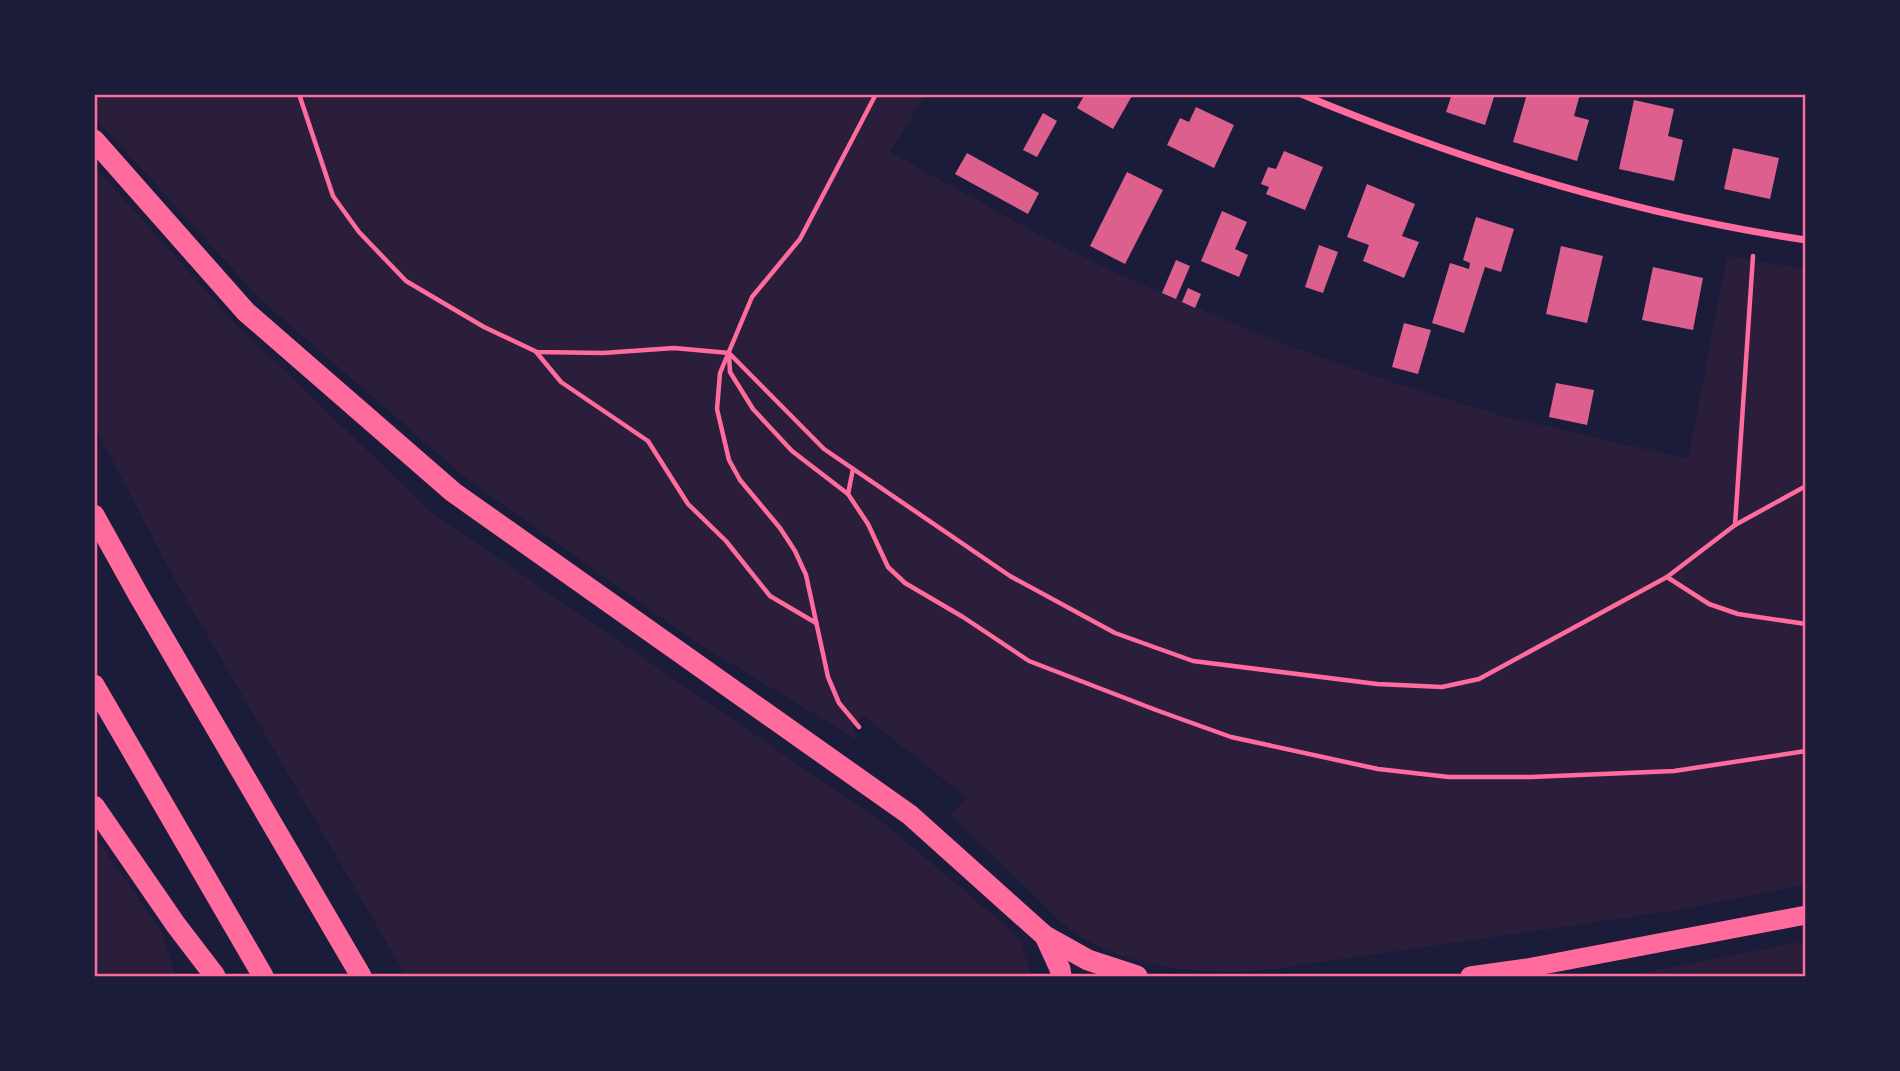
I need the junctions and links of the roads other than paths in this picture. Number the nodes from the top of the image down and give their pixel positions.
1 (1301, 94) edge
2 (94, 140) edge
3 (1805, 240) edge
4 (94, 515) edge
5 (94, 685) edge
6 (94, 806) edge
7 (1805, 915) edge
8 (1045, 936) junction
9 (215, 976) edge
10 (263, 976) edge
11 (361, 976) edge
12 (1060, 976) edge
13 (1138, 976) edge
14 (1470, 976) edge

1 - 3 street
2 - 8 highway
4 - 11 highway
5 - 10 highway
6 - 9 highway
7 - 14 highway
8 - 12 highway
8 - 13 highway

